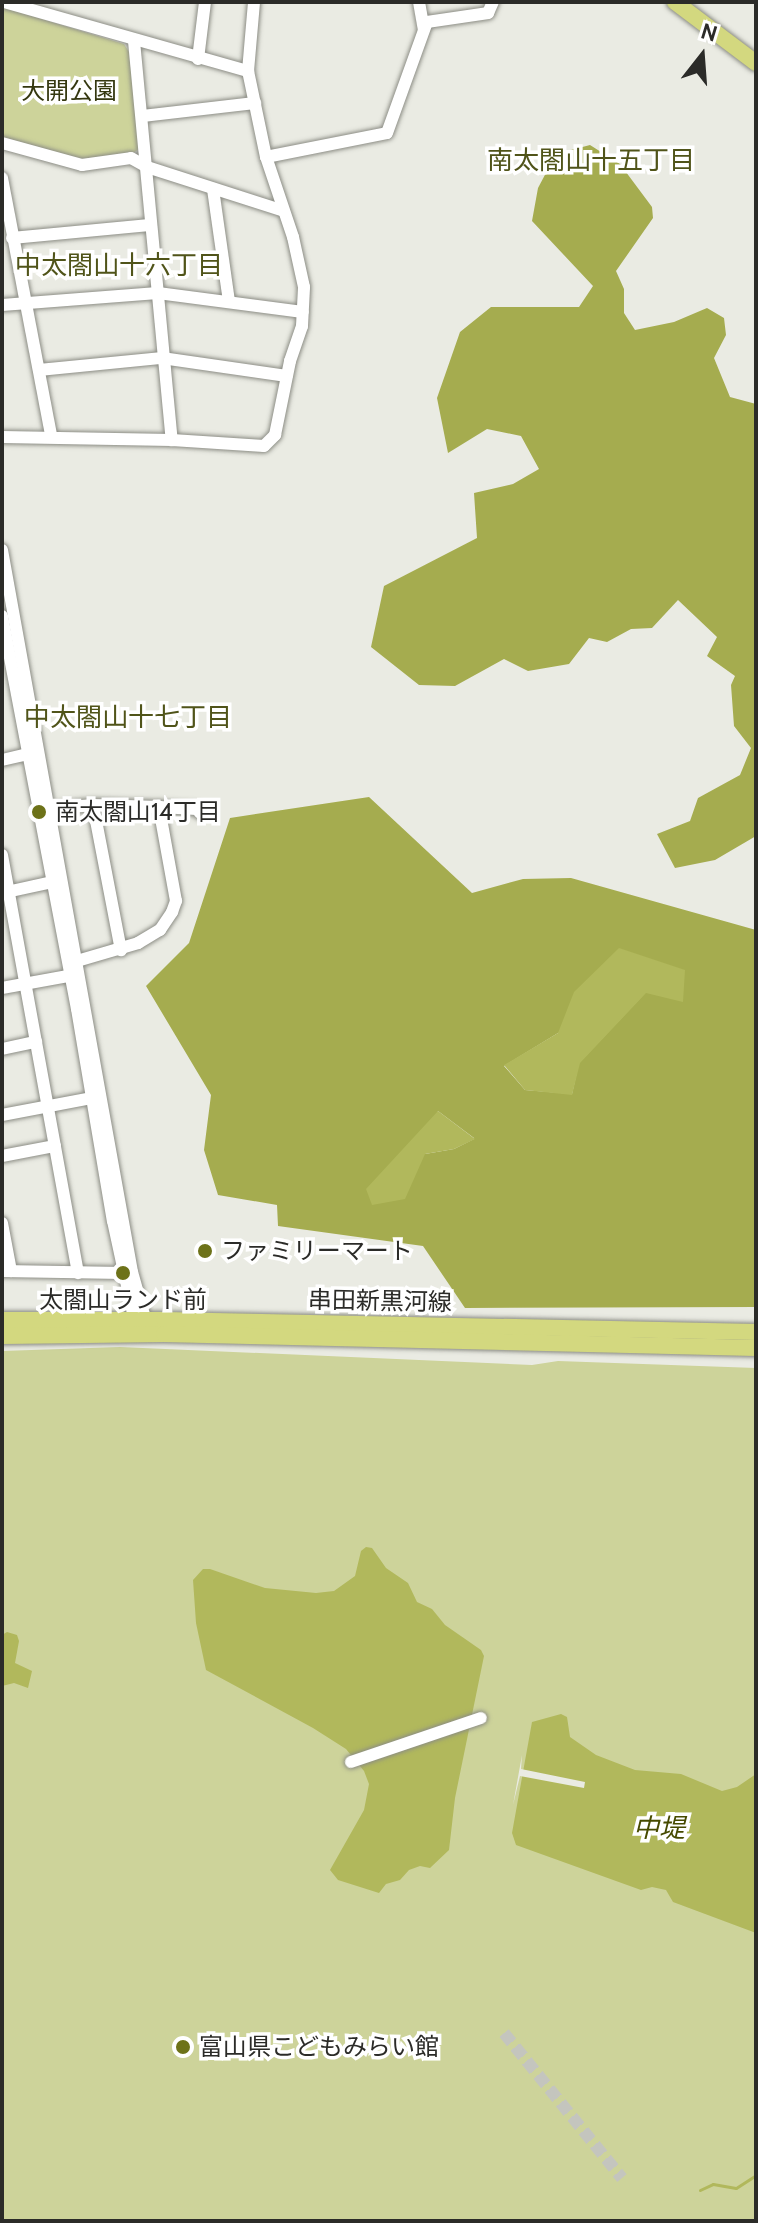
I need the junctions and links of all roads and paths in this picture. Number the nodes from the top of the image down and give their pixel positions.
1 (4, 2) edge
2 (56, 2) edge
3 (205, 2) edge
4 (254, 2) edge
5 (419, 2) edge
6 (493, 2) edge
7 (675, 2) edge
8 (54, 17) junction
9 (424, 29) junction
10 (134, 41) junction
11 (198, 59) junction
12 (756, 63) edge
13 (248, 71) junction
14 (255, 103) junction
15 (142, 116) junction
16 (2, 143) edge
17 (266, 157) junction
18 (147, 167) junction
19 (2, 178) edge
20 (213, 189) junction
21 (281, 210) junction
22 (149, 225) junction
23 (12, 238) junction
24 (158, 293) junction
25 (229, 301) junction
26 (25, 302) junction
27 (2, 305) edge
28 (303, 312) junction
29 (162, 358) junction
30 (39, 370) junction
31 (287, 376) junction
32 (51, 436) junction
33 (2, 437) edge
34 (172, 440) junction
35 (2, 550) edge
36 (2, 616) edge
37 (5, 650) edge
38 (17, 694) junction
39 (2, 696) edge
40 (27, 754) junction
41 (2, 760) edge
42 (93, 805) junction
43 (159, 807) junction
44 (49, 809) junction
45 (200, 813) dead end
46 (2, 855) edge
47 (52, 882) junction
48 (6, 892) edge
49 (8, 925) edge
50 (121, 950) junction
51 (77, 961) junction
52 (68, 976) junction
53 (26, 983) junction
54 (2, 988) edge
55 (36, 1042) junction
56 (2, 1049) edge
57 (92, 1098) junction
58 (49, 1106) junction
59 (2, 1115) edge
60 (104, 1136) junction
61 (55, 1146) junction
62 (2, 1156) edge
63 (2, 1223) edge
64 (6, 1271) edge
65 (78, 1273) junction
66 (123, 1273) junction
67 (2, 1320) edge
68 (142, 1327) junction
69 (756, 1332) edge
70 (2, 1336) edge
71 (756, 1349) edge
72 (481, 1718) dead end
73 (351, 1762) dead end

1 - 8 street
2 - 8 street
3 - 11 street
4 - 13 street
5 - 9 street
6 - 9 street
7 - 12 main road
8 - 10 street
9 - 17 street
10 - 11 street
10 - 15 street
11 - 13 street
13 - 14 street
14 - 15 street
14 - 17 street
15 - 18 street
16 - 18 street
17 - 21 street
18 - 20 street
18 - 22 street
19 - 23 street
20 - 21 street
20 - 25 street
21 - 28 street
22 - 23 street
22 - 24 street
23 - 26 street
24 - 25 street
24 - 26 street
24 - 29 street
25 - 28 street
26 - 27 street
26 - 30 street
28 - 31 street
29 - 30 street
29 - 31 street
29 - 34 street
30 - 32 street
31 - 34 street
32 - 33 street
32 - 34 street
35 - 44 street
36 - 37 street
37 - 38 street
38 - 39 street
38 - 40 street
40 - 41 street
40 - 47 street
42 - 43 street
42 - 44 street
42 - 50 street
43 - 45 street
43 - 50 street
44 - 51 street
46 - 48 street
47 - 48 street
47 - 52 street
48 - 49 street
49 - 53 street
50 - 51 street
51 - 60 street
52 - 53 street
52 - 57 street
53 - 54 street
53 - 55 street
55 - 56 street
55 - 58 street
57 - 58 street
57 - 60 street
58 - 59 street
58 - 61 street
60 - 66 street
60 - 68 street
61 - 62 street
61 - 65 street
63 - 64 street
64 - 65 street
65 - 66 street
66 - 68 street
67 - 68 main road, 串田新黒河線
68 - 69 main road, 串田新黒河線
68 - 70 main road, 串田新黒河線
68 - 71 main road, 串田新黒河線
72 - 73 street

